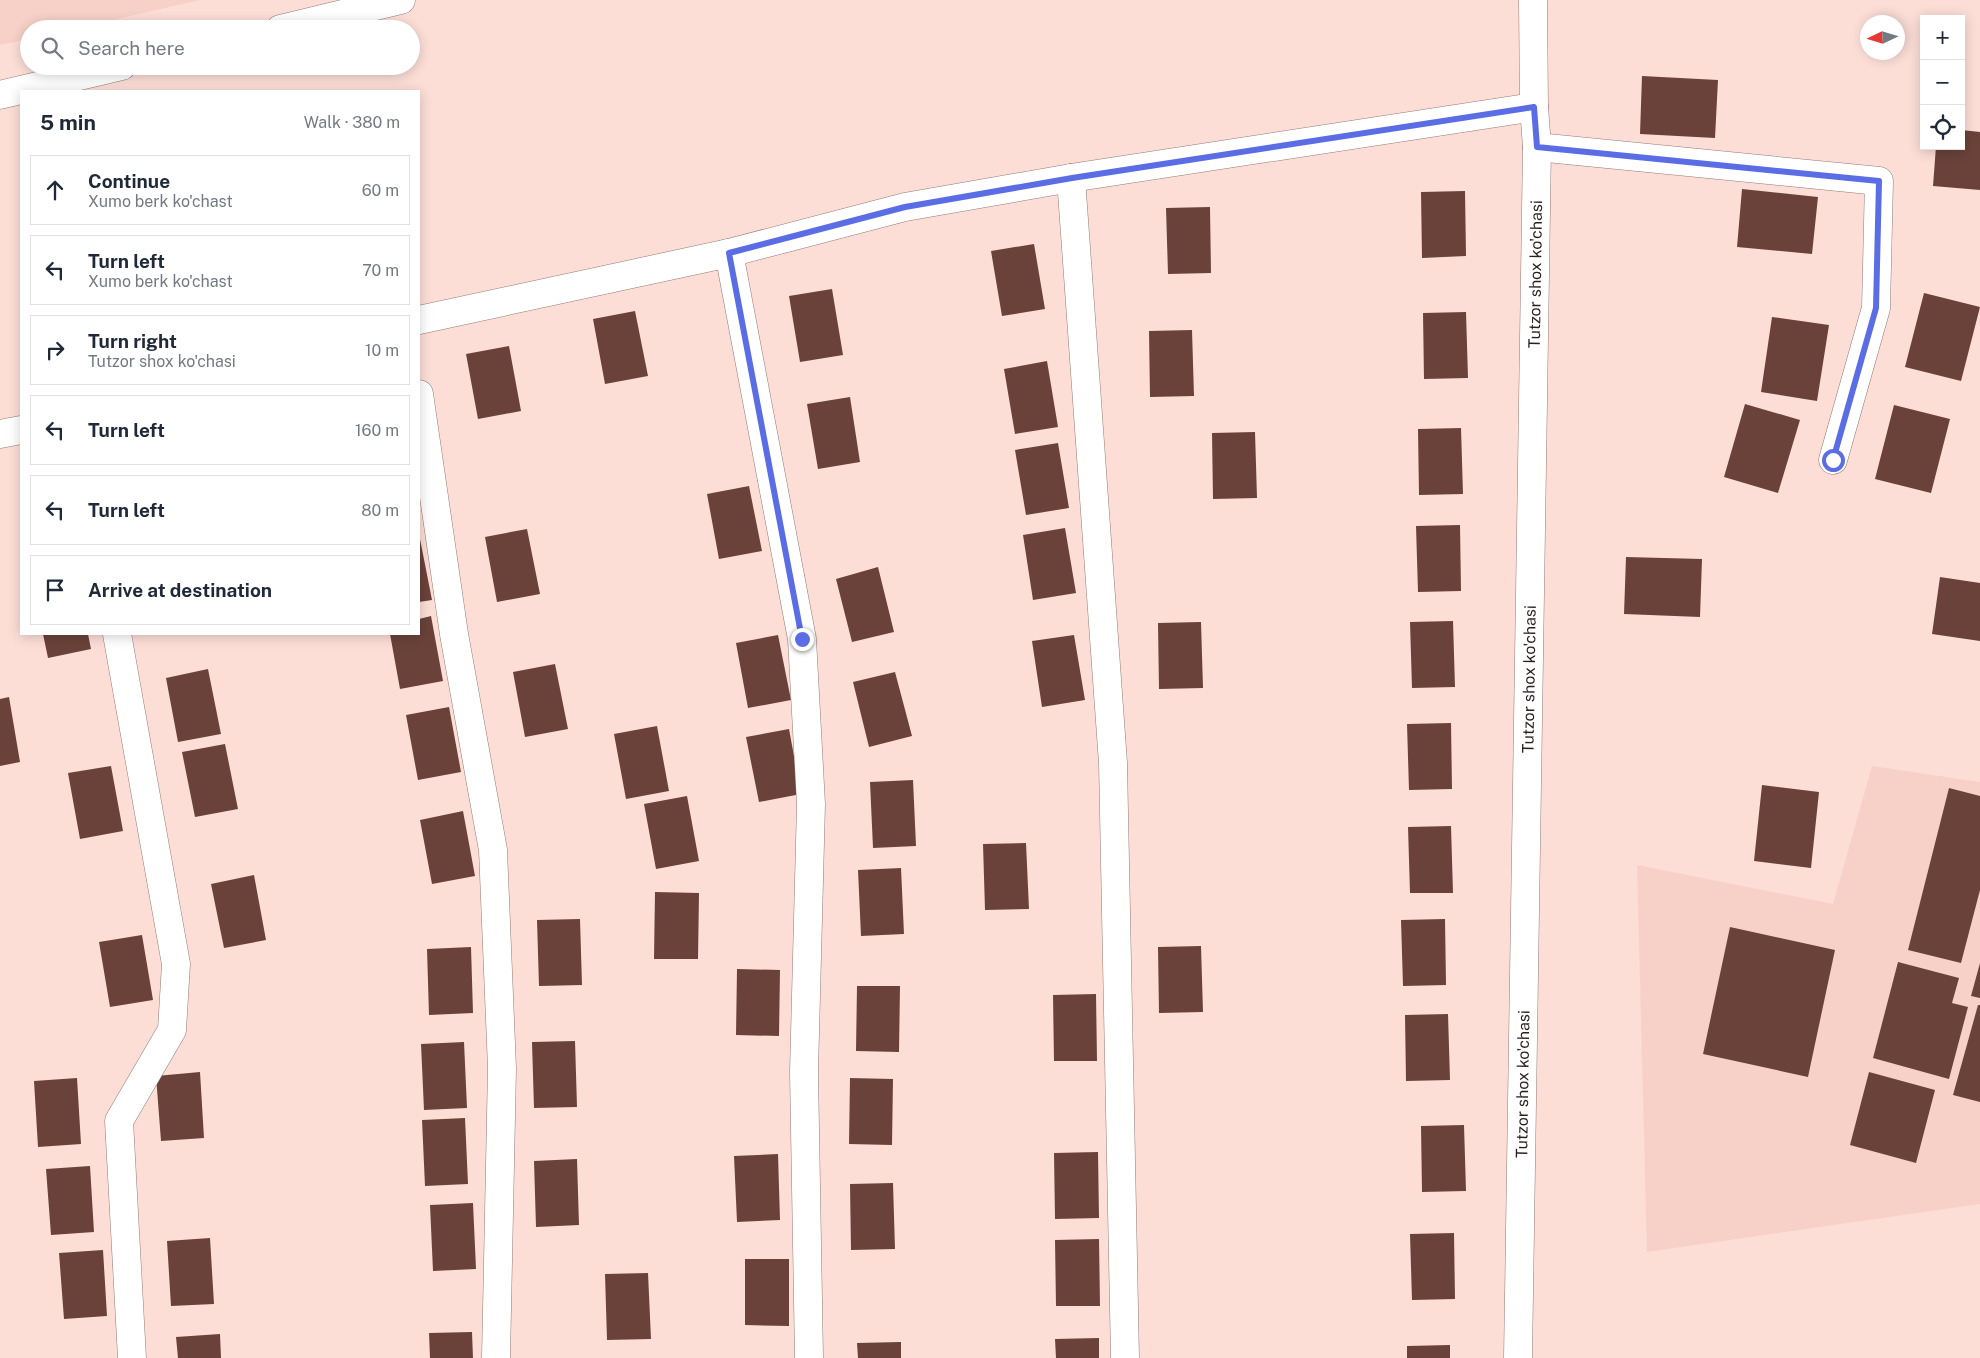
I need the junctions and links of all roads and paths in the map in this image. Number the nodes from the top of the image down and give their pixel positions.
1 (401, 0) edge
2 (1533, 0) edge
3 (318, 20) edge
4 (84, 75) edge
5 (20, 90) edge
6 (21, 90) edge
7 (0, 95) edge
8 (1534, 107) junction
9 (1537, 147) junction
10 (1072, 178) junction
11 (729, 253) junction
12 (420, 320) edge
13 (420, 401) edge
14 (20, 430) edge
15 (0, 434) edge
16 (1833, 460) dead end
17 (117, 635) edge
18 (132, 1358) edge
19 (496, 1358) edge
20 (809, 1358) edge
21 (1126, 1358) edge
22 (1518, 1358) edge

1 - 3 street
2 - 8 street, Tutzor shox ko'chasi
4 - 6 street
5 - 7 street
8 - 9 street, Tutzor shox ko'chasi
8 - 10 street
9 - 16 street
9 - 22 street, Tutzor shox ko'chasi
10 - 11 street
10 - 21 street
11 - 12 street
11 - 20 street
13 - 19 street
14 - 15 street
17 - 18 street

